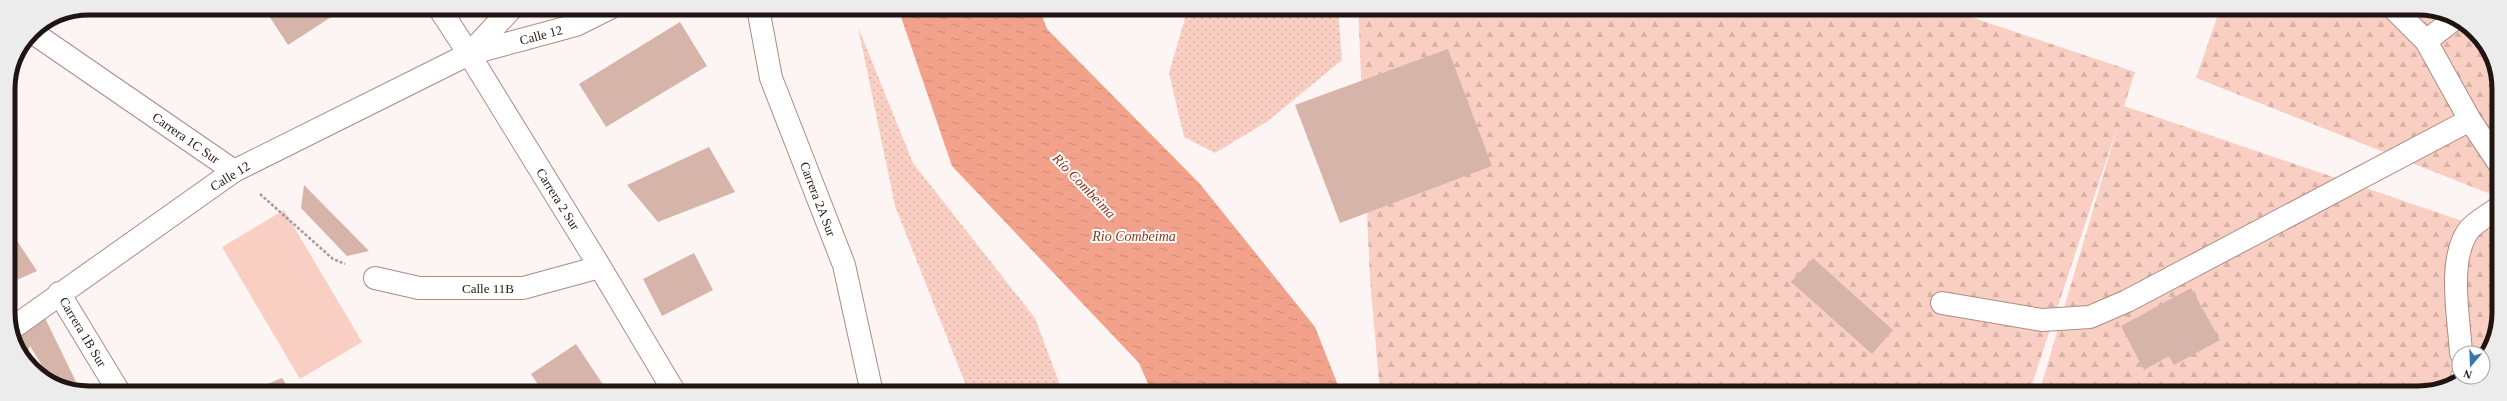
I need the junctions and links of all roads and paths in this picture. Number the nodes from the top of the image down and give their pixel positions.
1 (444, 15) edge
2 (505, 15) edge
3 (596, 15) edge
4 (759, 15) edge
5 (2400, 15) edge
6 (2450, 23) edge
7 (38, 36) edge
8 (2426, 41) junction
9 (469, 54) junction
10 (2470, 120) junction
11 (2492, 153) edge
12 (234, 171) junction
13 (2492, 213) edge
14 (600, 267) junction
15 (375, 278) joint
16 (59, 293) junction
17 (1942, 303) dead end
18 (16, 325) edge
19 (2460, 345) edge
20 (115, 386) edge
21 (671, 386) edge
22 (870, 386) edge

1 - 9 street, Carrera 2 Sur
2 - 9 street, Calle 12
3 - 9 street, Calle 12
4 - 22 street, Carrera 2A Sur
5 - 8 street
6 - 8 street
7 - 12 street, Carrera 1C Sur
8 - 10 street
9 - 12 street, Calle 12
9 - 14 street, Carrera 2 Sur
10 - 11 street
10 - 17 street
12 - 15 path, Carrera 1C Sur
12 - 16 street, Calle 12
13 - 19 street
14 - 15 street, Calle 11B
14 - 21 street, Carrera 2 Sur
16 - 18 street, Calle 12
16 - 20 street, Carrera 1B Sur

